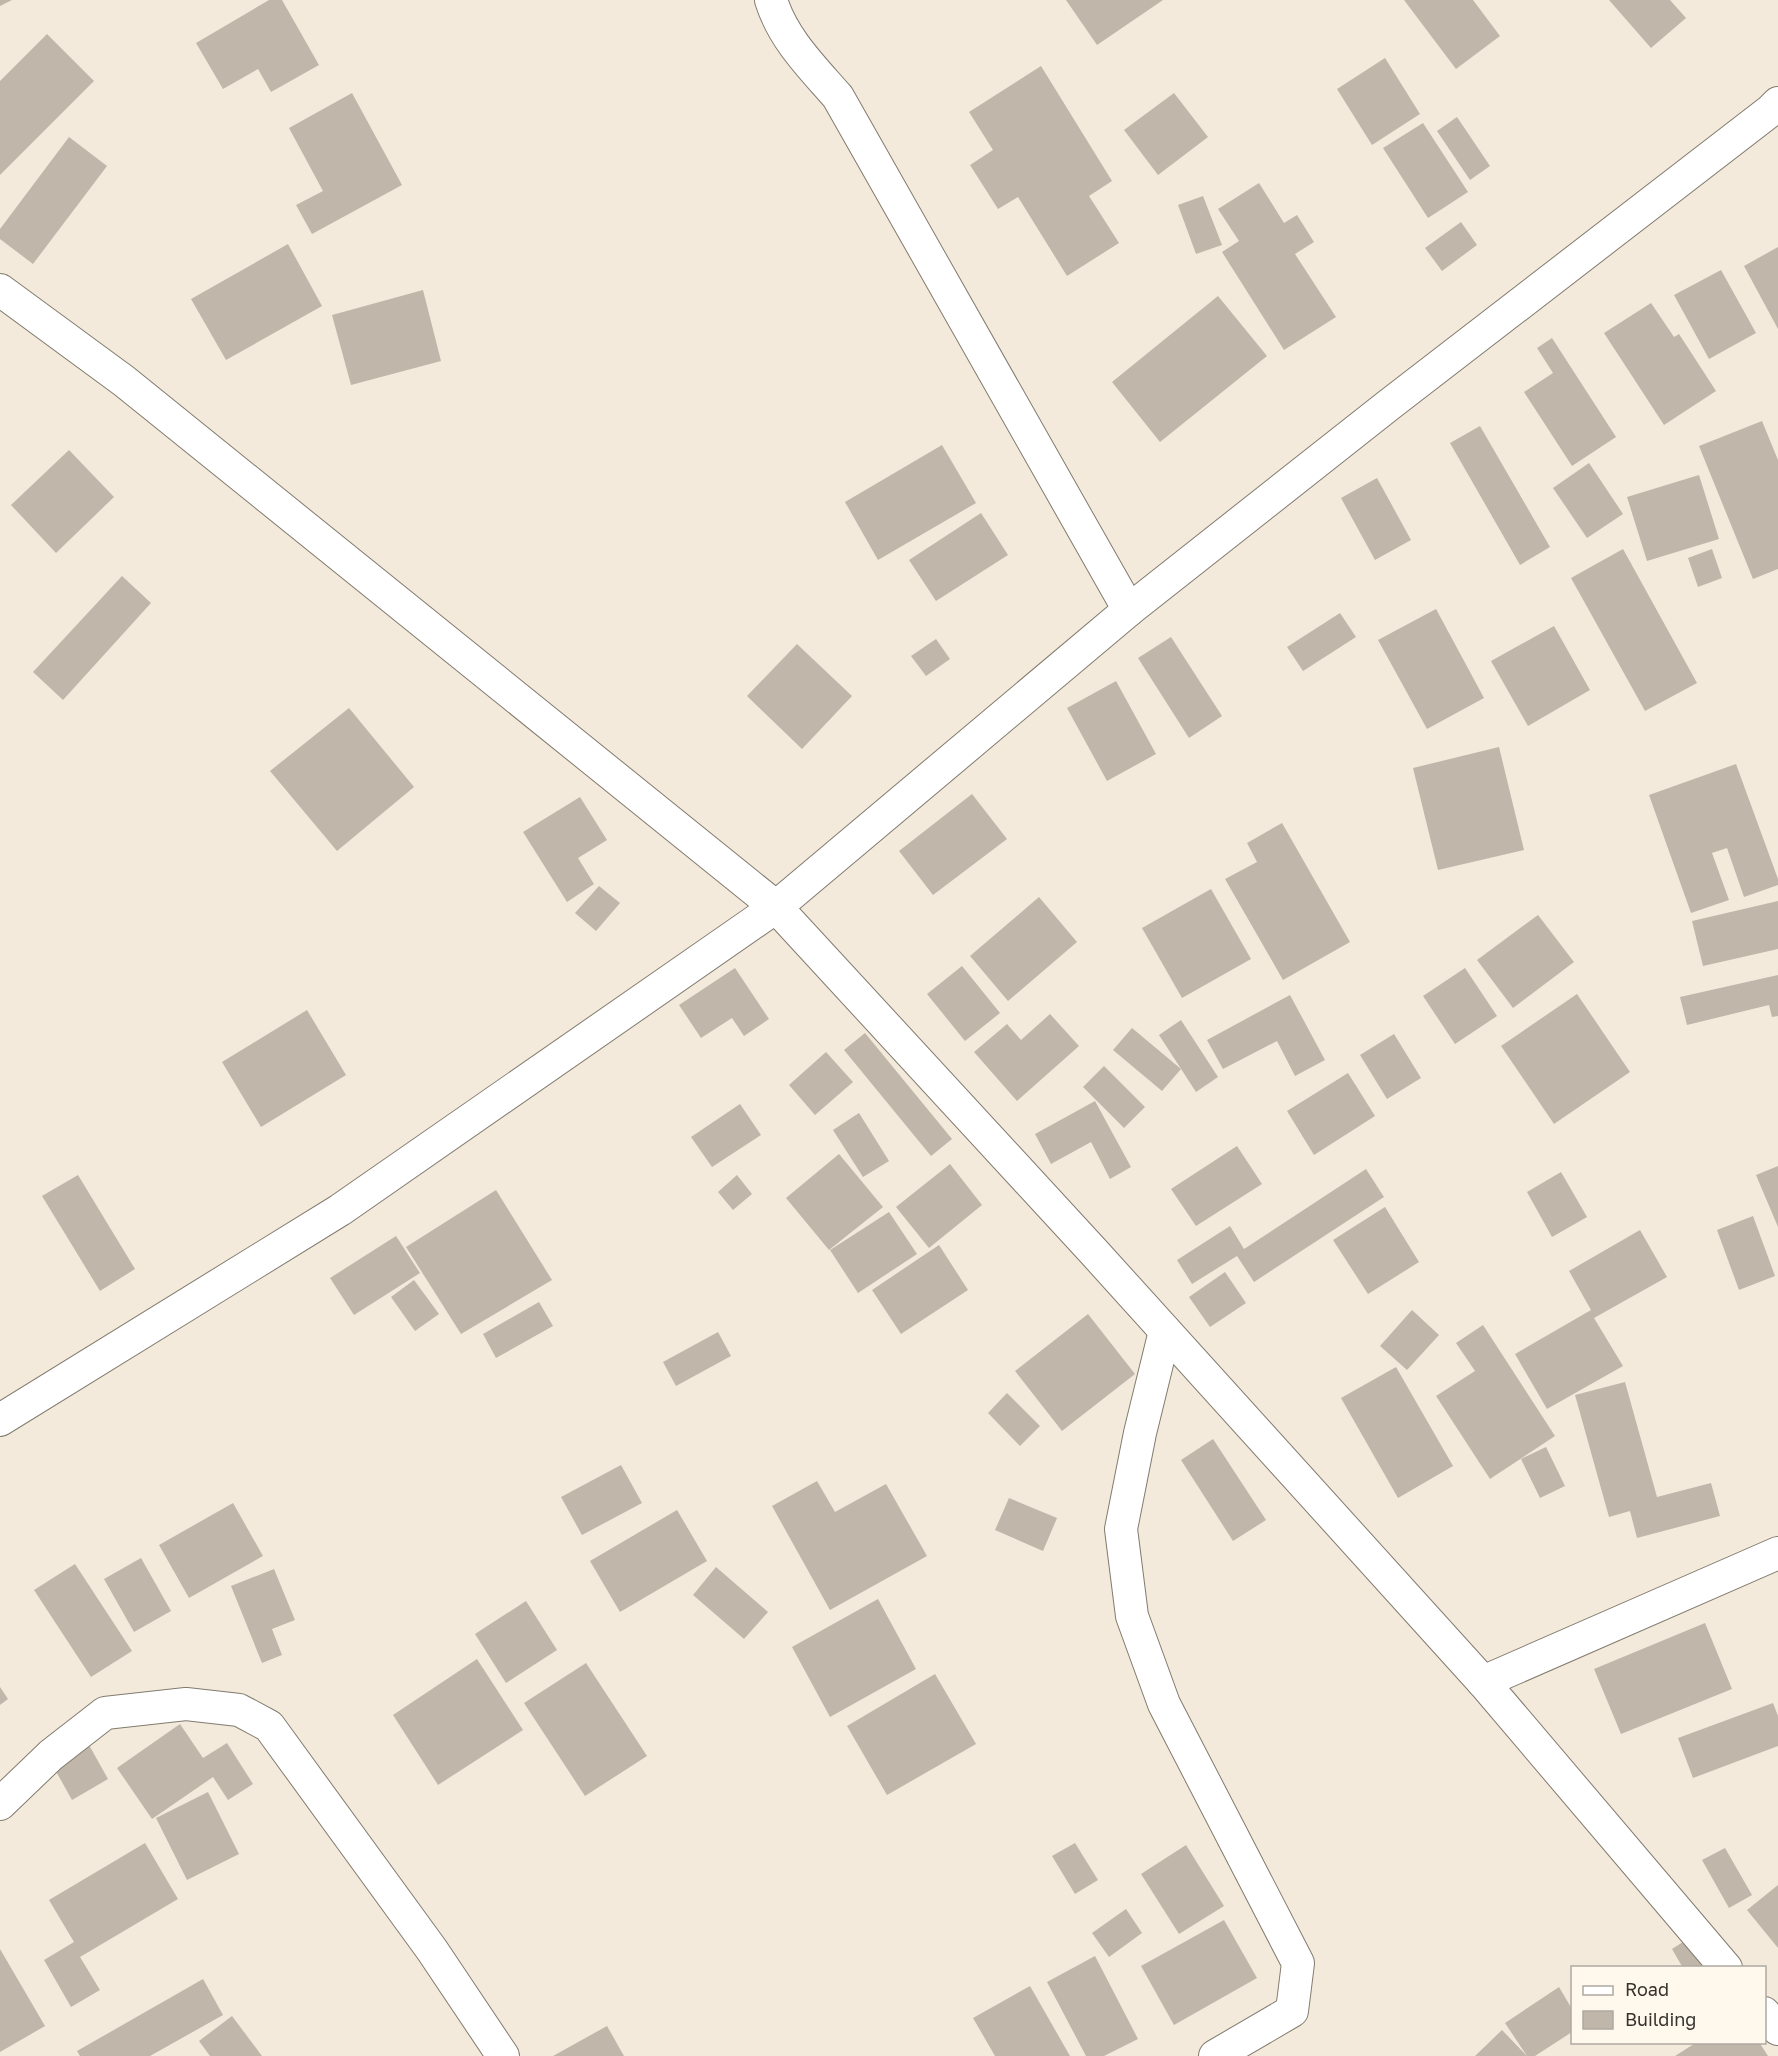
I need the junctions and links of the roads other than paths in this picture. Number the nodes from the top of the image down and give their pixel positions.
1 (771, 0) edge
2 (1778, 103) edge
3 (0, 290) edge
4 (1129, 610) junction
5 (776, 907) junction
6 (1165, 1331) junction
7 (0, 1420) edge
8 (1778, 1553) edge
9 (1483, 1682) junction
10 (0, 1804) edge
11 (1724, 1966) edge
12 (1766, 2015) edge
13 (1778, 2029) edge
14 (503, 2056) edge
15 (1215, 2056) edge

1 - 4 street
2 - 4 street
3 - 5 street
4 - 5 street
5 - 6 street
5 - 7 street
6 - 9 street
6 - 15 street
8 - 9 street
9 - 11 street
10 - 14 street
12 - 13 street

